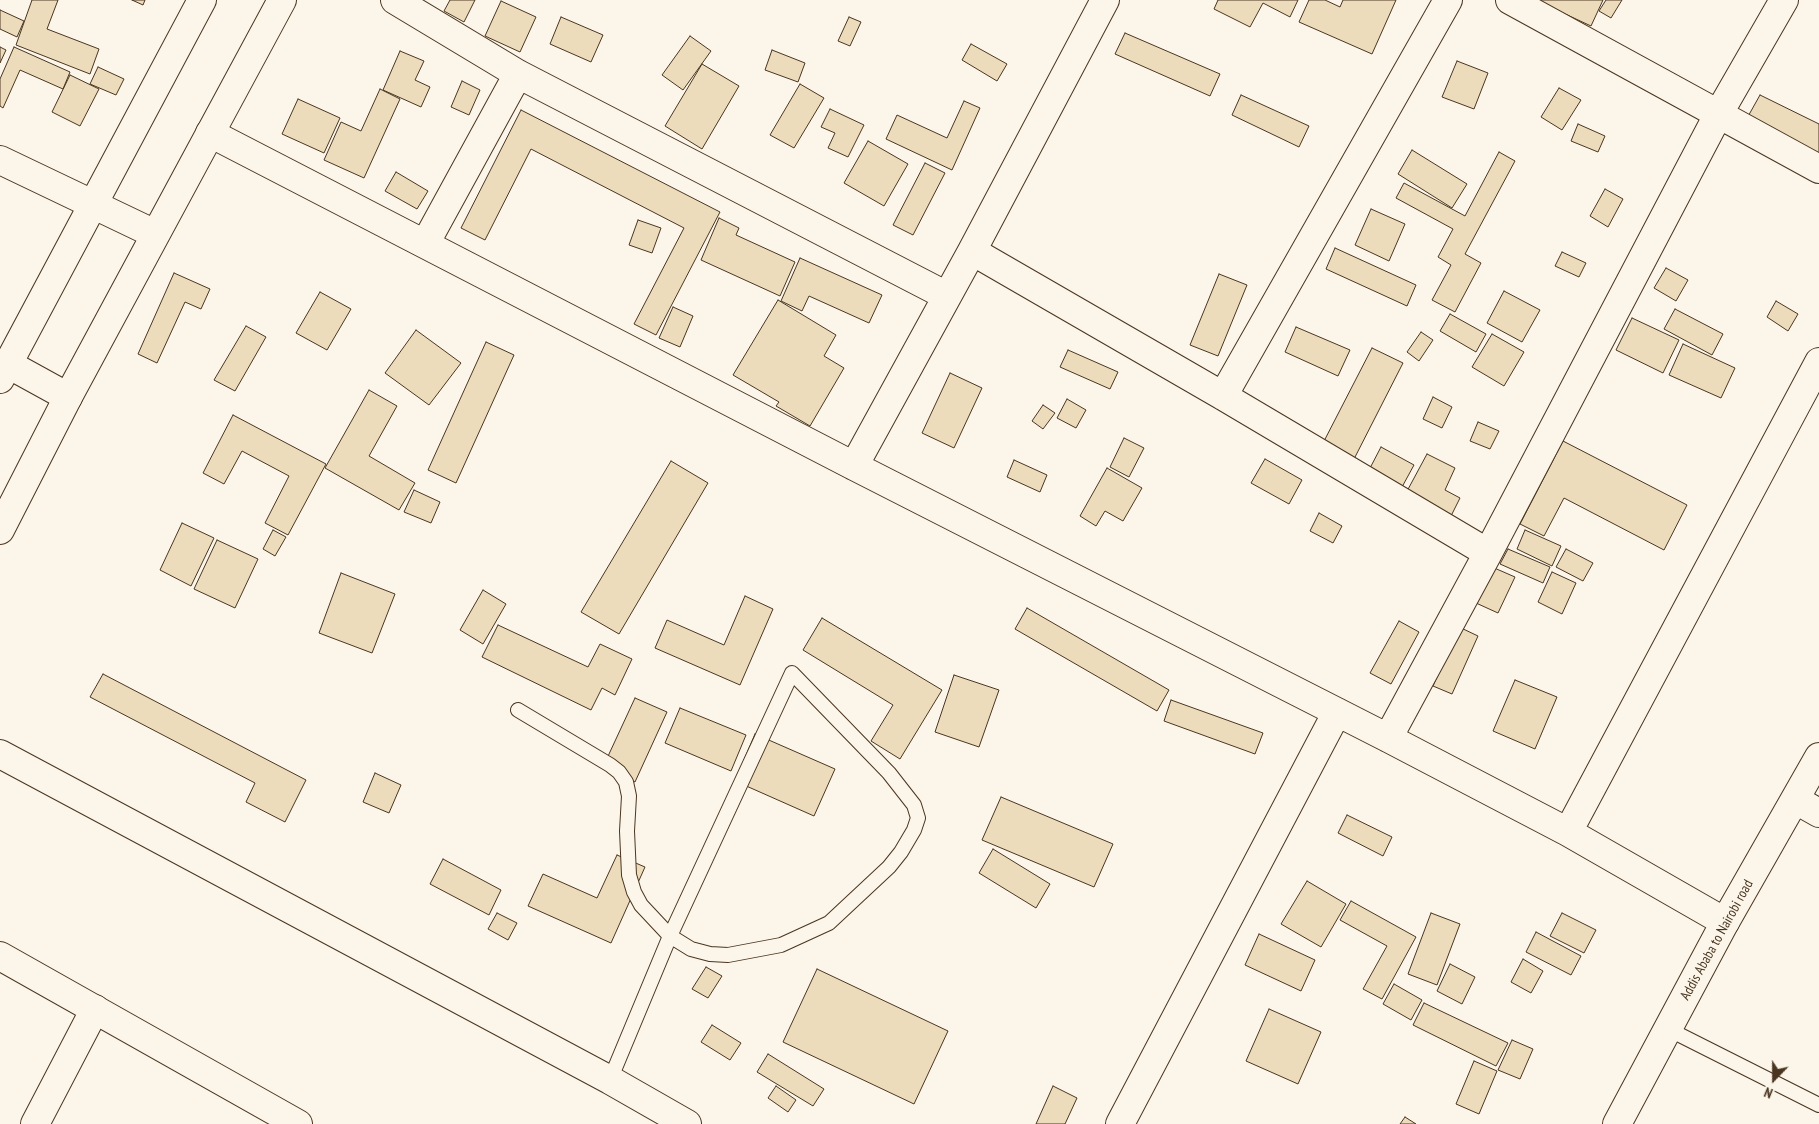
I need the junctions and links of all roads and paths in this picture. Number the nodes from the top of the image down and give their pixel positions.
1 (202, 0) edge
2 (282, 0) edge
3 (395, 0) edge
4 (1105, 0) edge
5 (1448, 0) edge
6 (1510, 0) edge
7 (1784, 0) edge
8 (518, 74) junction
9 (1719, 113) junction
10 (210, 133) junction
11 (0, 160) edge
12 (1819, 169) edge
13 (93, 203) junction
14 (155, 234) junction
15 (425, 244) junction
16 (972, 251) junction
17 (947, 296) junction
18 (1819, 362) edge
19 (4, 372) edge
20 (1223, 396) junction
21 (68, 397) junction
22 (854, 466) junction
23 (0, 530) edge
24 (1488, 553) junction
25 (518, 710) dead end
26 (1338, 712) junction
27 (1388, 738) junction
28 (0, 754) edge
29 (1819, 756) edge
30 (1807, 806) edge
31 (1568, 832) junction
32 (1726, 922) junction
33 (670, 936) junction
34 (0, 956) edge
35 (95, 1009) junction
36 (1668, 1029) junction
37 (610, 1080) junction
38 (1819, 1105) edge
39 (35, 1124) edge
40 (298, 1124) edge
41 (687, 1124) edge
42 (1120, 1124) edge
43 (1617, 1124) edge

1 - 13 main road
2 - 10 main road
3 - 8 main road
4 - 16 main road
5 - 20 main road
6 - 9 main road
7 - 9 main road
8 - 15 main road
8 - 17 main road
9 - 12 main road
9 - 24 main road
10 - 14 main road
10 - 15 main road
11 - 13 main road
13 - 14 main road
13 - 19 main road
14 - 21 main road
15 - 22 main road
16 - 17 main road
16 - 20 main road
17 - 22 main road
18 - 31 main road
19 - 21 main road
20 - 24 main road
21 - 23 main road
22 - 26 main road
24 - 27 main road
25 - 33 lane
26 - 27 main road
26 - 42 main road
27 - 31 main road
28 - 37 main road
29 - 30 main road, Addis Ababa to Nairobi road
30 - 32 main road, Addis Ababa to Nairobi road
31 - 32 main road
32 - 36 main road, Addis Ababa to Nairobi road
33 - 33 lane
33 - 37 lane
34 - 35 main road
35 - 39 main road
35 - 40 main road
36 - 38 lane
36 - 43 main road, Addis Ababa to Nairobi road
37 - 41 main road

